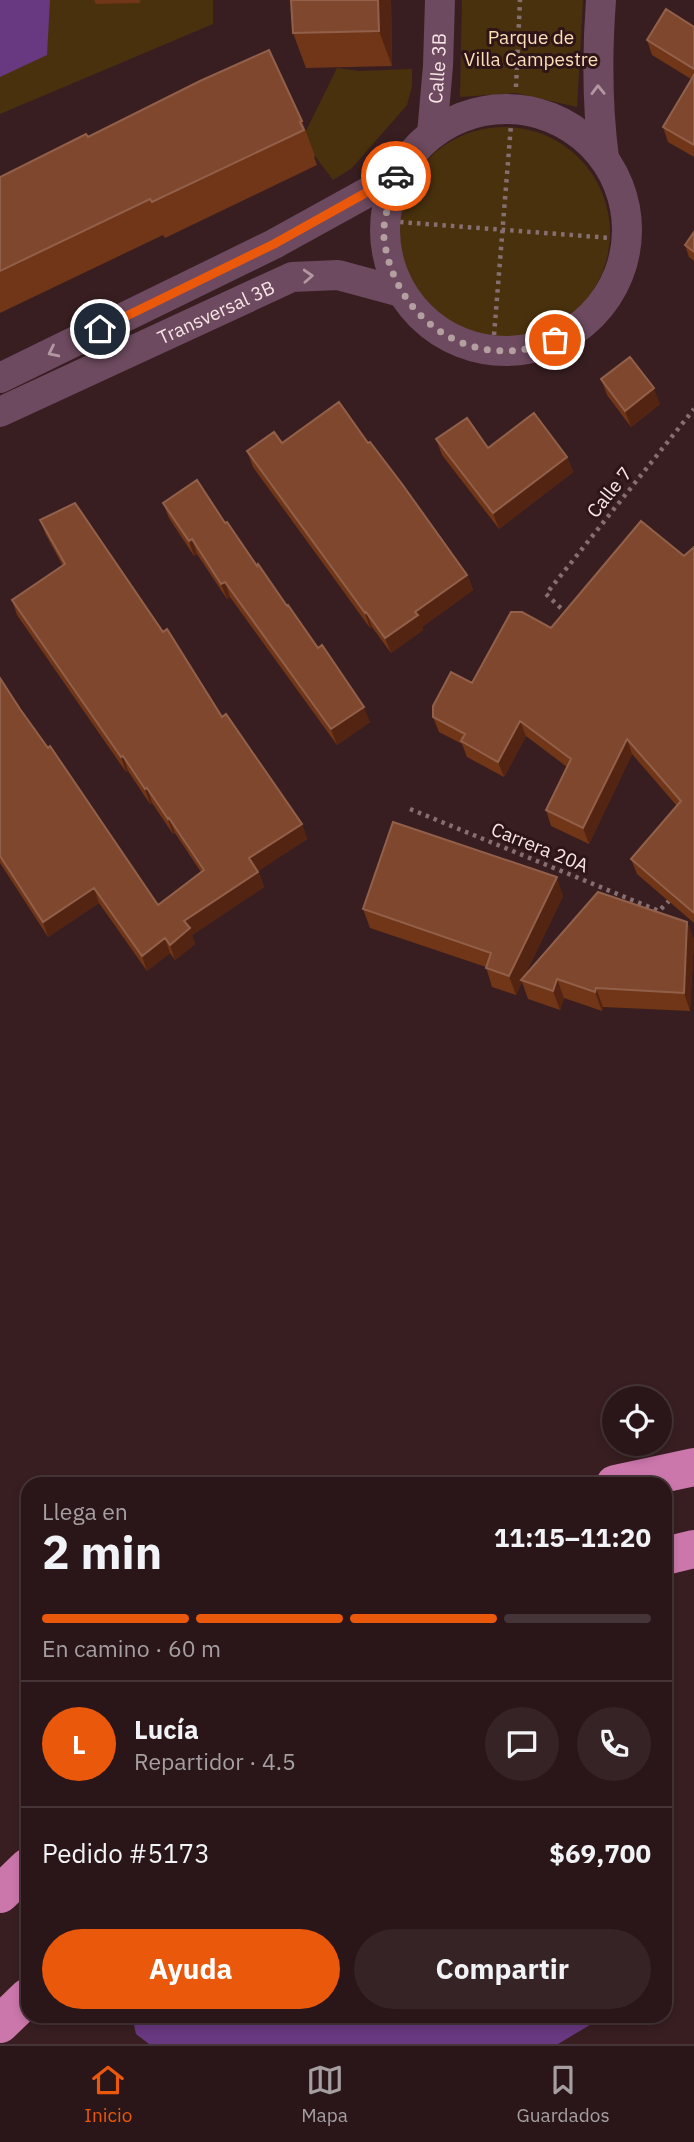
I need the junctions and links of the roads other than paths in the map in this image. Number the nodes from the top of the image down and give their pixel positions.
1 (440, 0) edge
2 (601, 0) edge
3 (432, 134) junction
4 (604, 158) junction
5 (397, 176) junction
6 (401, 292) junction
7 (0, 378) edge
8 (0, 412) edge
9 (694, 1466) edge
10 (646, 1477) edge
11 (694, 1549) edge
12 (672, 1554) edge
13 (21, 1874) edge
14 (0, 1894) edge
15 (21, 2004) edge
16 (0, 2024) edge

1 - 3 street, Calle 3B
4 -> 2 street
3 - 4 street
3 - 5 street
4 - 6 street
5 - 6 street
5 -> 7 street, Transversal 3B
8 -> 6 street, Transversal 3B
9 - 10 highway
11 - 12 highway
13 - 14 highway
15 - 16 highway

